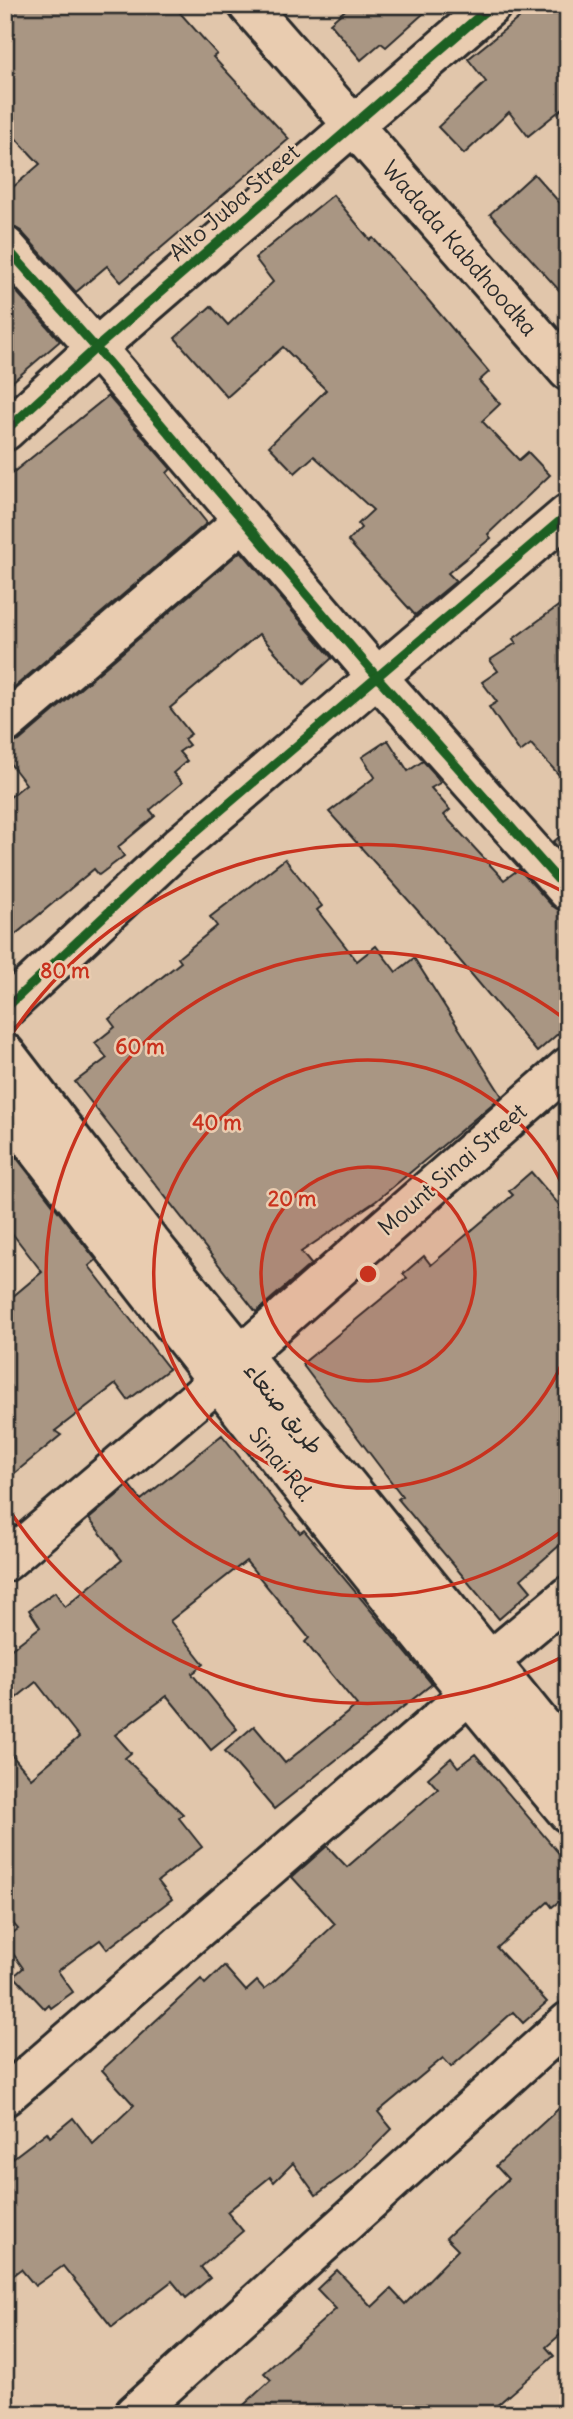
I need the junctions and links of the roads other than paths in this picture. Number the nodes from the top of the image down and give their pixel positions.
1 (248, 5) edge
2 (492, 5) edge
3 (352, 125) junction
4 (5, 246) edge
5 (96, 348) junction
6 (568, 371) edge
7 (5, 431) edge
8 (568, 514) edge
9 (243, 521) junction
10 (378, 678) junction
11 (5, 724) edge
12 (568, 891) edge
13 (5, 1009) edge
14 (5, 1053) edge
15 (568, 1067) edge
16 (5, 1107) edge
17 (229, 1368) junction
18 (5, 1562) edge
19 (568, 1596) edge
20 (489, 1662) junction
21 (468, 1695) junction
22 (568, 1758) edge
23 (568, 1813) edge
24 (568, 2022) edge
25 (5, 2096) edge
26 (134, 2414) edge

1 - 3 street, Wadada Kabdhoodka
2 - 3 street, Alto Juba Street
3 - 5 street, Alto Juba Street
3 - 6 street, Wadada Kabdhoodka
4 - 5 street
5 - 7 street, Alto Juba Street
5 - 9 street
8 - 10 street
9 - 10 street
9 - 11 street
10 - 12 street
10 - 13 street
14 - 17 street, طريق صنعاء
15 - 17 street, Mount Sinai Street
16 - 17 street, Sinai Rd.
17 - 18 street, Mount Sinai Street
17 - 20 street, طريق صنعاء
17 - 21 street, Sinai Rd.
19 - 20 street
20 - 22 street, طريق صنعاء
21 - 23 street, Sinai Rd.
21 - 25 street
24 - 26 street

